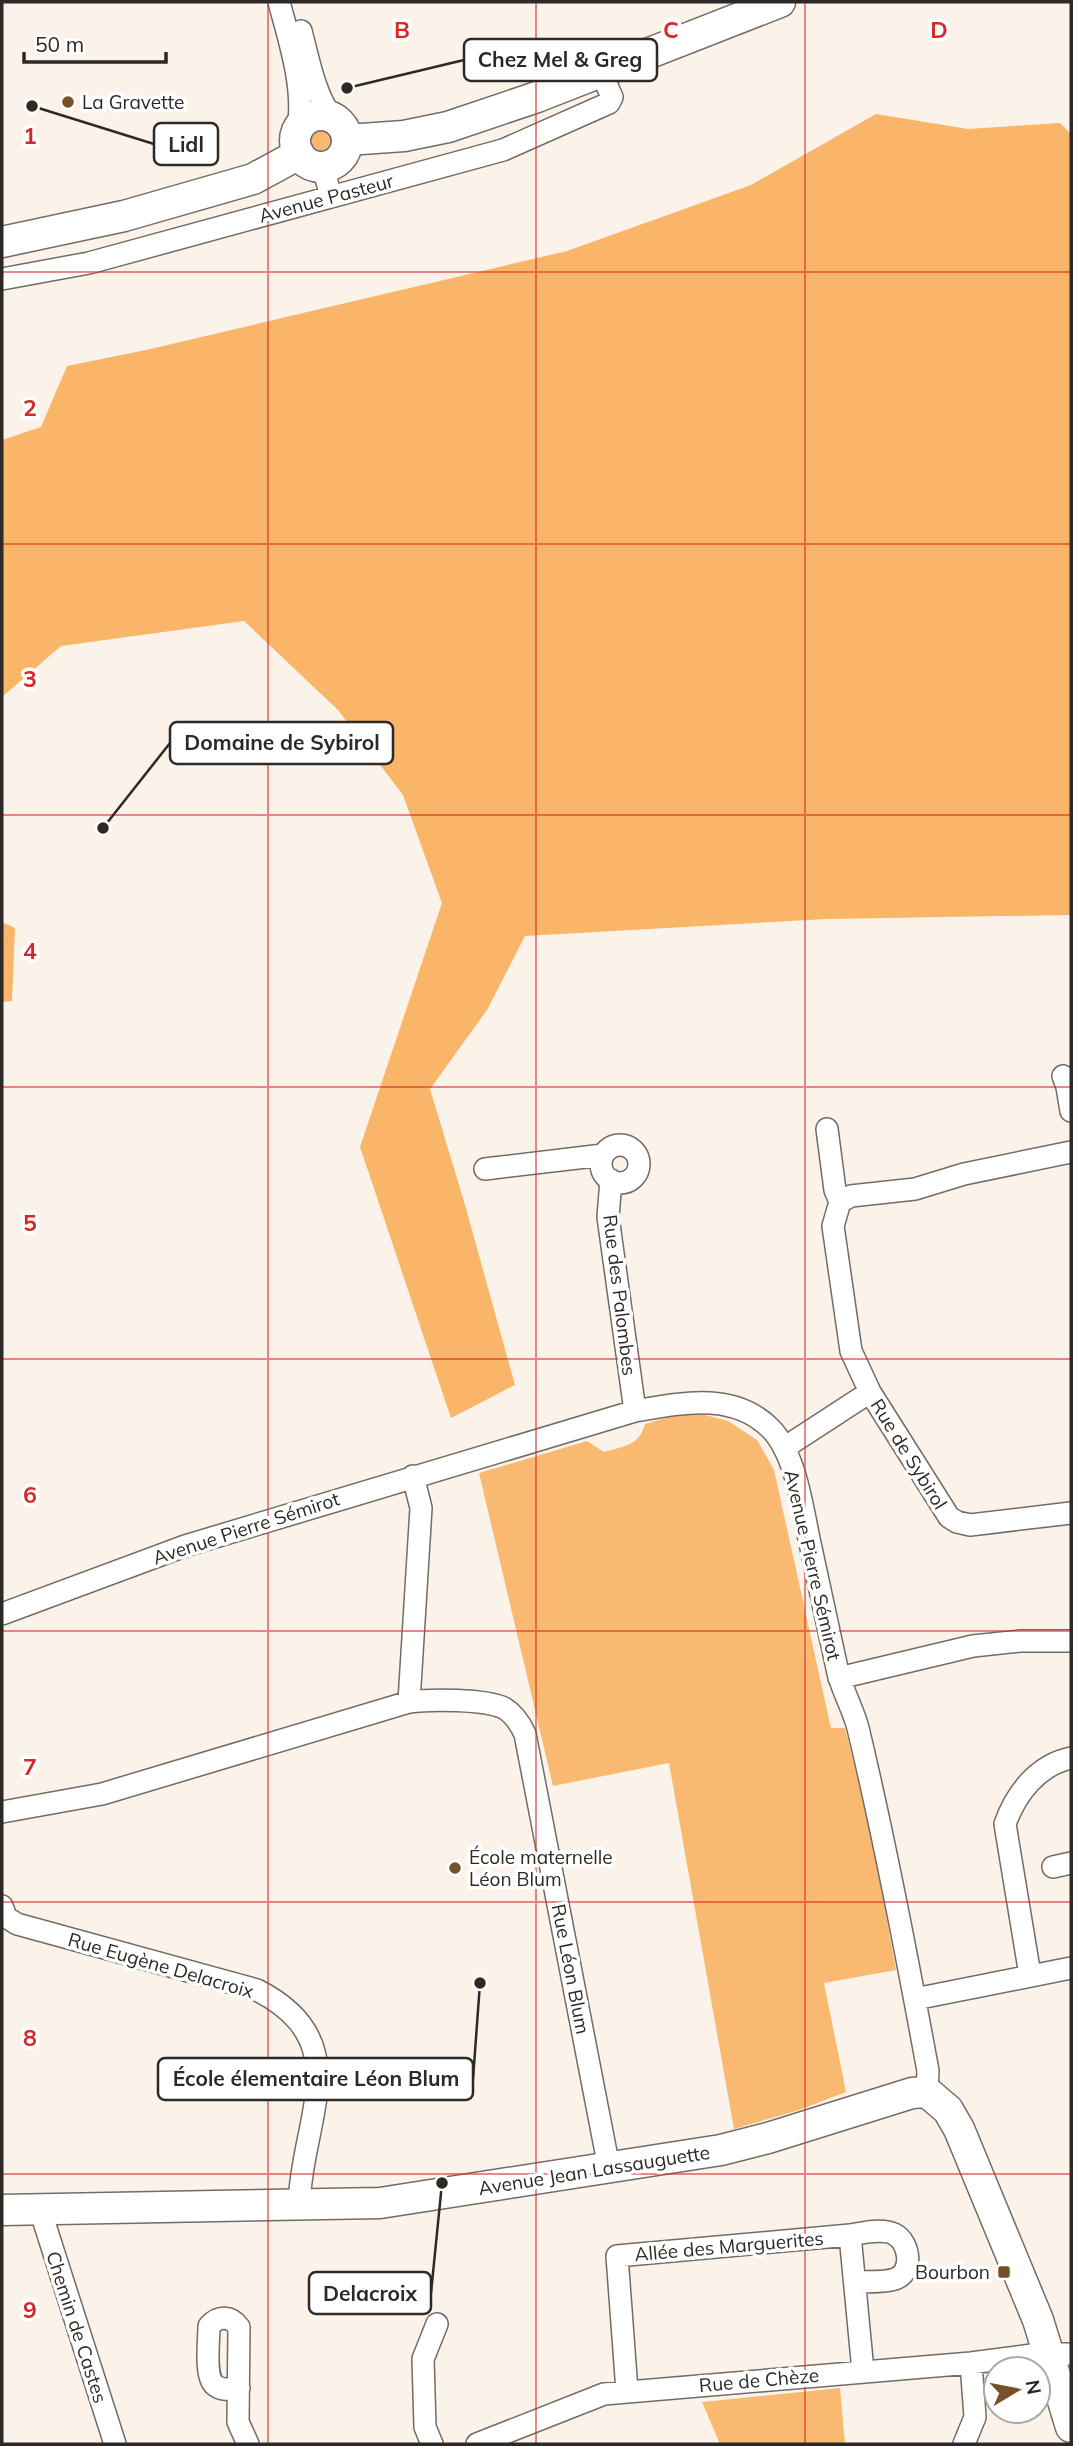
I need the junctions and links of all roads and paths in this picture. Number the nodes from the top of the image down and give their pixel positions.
1 (278, 2) edge
2 (293, 2) edge
3 (780, 2) edge
4 (601, 72) junction
5 (340, 129) junction
6 (306, 150) junction
7 (331, 197) junction
8 (2, 242) edge
9 (2, 279) edge
10 (1063, 1076) dead end
11 (1071, 1111) edge
12 (827, 1129) dead end
13 (1071, 1152) edge
14 (603, 1155) junction
15 (485, 1169) dead end
16 (611, 1180) junction
17 (840, 1202) junction
18 (870, 1392) junction
19 (635, 1411) junction
20 (784, 1448) junction
21 (413, 1476) junction
22 (1071, 1513) edge
23 (2, 1614) edge
24 (1071, 1640) edge
25 (839, 1678) junction
26 (409, 1702) junction
27 (1071, 1758) edge
28 (2, 1812) edge
29 (2, 1906) edge
30 (1071, 1968) edge
31 (1030, 1975) junction
32 (915, 1999) junction
33 (927, 2092) junction
34 (609, 2168) junction
35 (299, 2205) junction
36 (43, 2208) junction
37 (2, 2210) edge
38 (850, 2235) junction
39 (856, 2282) junction
40 (437, 2324) dead end
41 (1061, 2354) edge
42 (971, 2363) junction
43 (863, 2371) junction
44 (239, 2388) dead end
45 (627, 2391) junction
46 (1071, 2427) edge
47 (483, 2443) edge
48 (115, 2444) edge
49 (248, 2444) edge
50 (432, 2444) edge
51 (964, 2444) edge

1 - 6 street
2 - 5 street
3 - 4 street
4 - 5 street
4 - 7 street, Avenue Pasteur
5 - 6 street
5 - 6 street
6 - 7 street
6 - 8 street, Avenue Pasteur
7 - 9 street, Avenue Pasteur
10 - 11 street
12 - 17 street, Rue de Sybirol
13 - 17 street
14 - 15 street
14 - 16 street
14 - 16 street
16 - 19 street, Rue des Palombes
17 - 18 street, Rue de Sybirol
18 - 20 street, Rue de Sybirol
18 - 22 street, Rue de Sybirol
19 - 20 street, Avenue Pierre Sémirot
19 - 21 street, Avenue Pierre Sémirot
20 - 25 street, Avenue Pierre Sémirot
21 - 23 street, Avenue Pierre Sémirot
21 - 26 street
24 - 25 street
25 - 32 street, Avenue Pierre Sémirot
26 - 28 street, Rue Léon Blum
26 - 34 street, Rue Léon Blum
27 - 31 street
29 - 35 street, Rue Eugène Delacroix
30 - 31 street
31 - 32 street
32 - 33 street, Avenue Pierre Sémirot
33 - 34 street, Avenue Jean Lassauguette
33 - 41 street
34 - 35 street, Avenue Jean Lassauguette
35 - 36 street, Avenue Jean Lassauguette
36 - 37 street, Avenue Jean Lassauguette
36 - 48 street, Chemin de Castes
38 - 39 street, Allée des Marguerites
38 - 39 street, Allée des Marguerites
38 - 45 street, Allée des Marguerites
39 - 43 street, Allée des Marguerites
40 - 50 street
41 - 42 street, Rue de Chèze
41 - 46 street
42 - 43 street, Rue de Chèze
42 - 51 street
43 - 45 street, Rue de Chèze
44 - 49 street
45 - 47 street, Rue de Chèze

